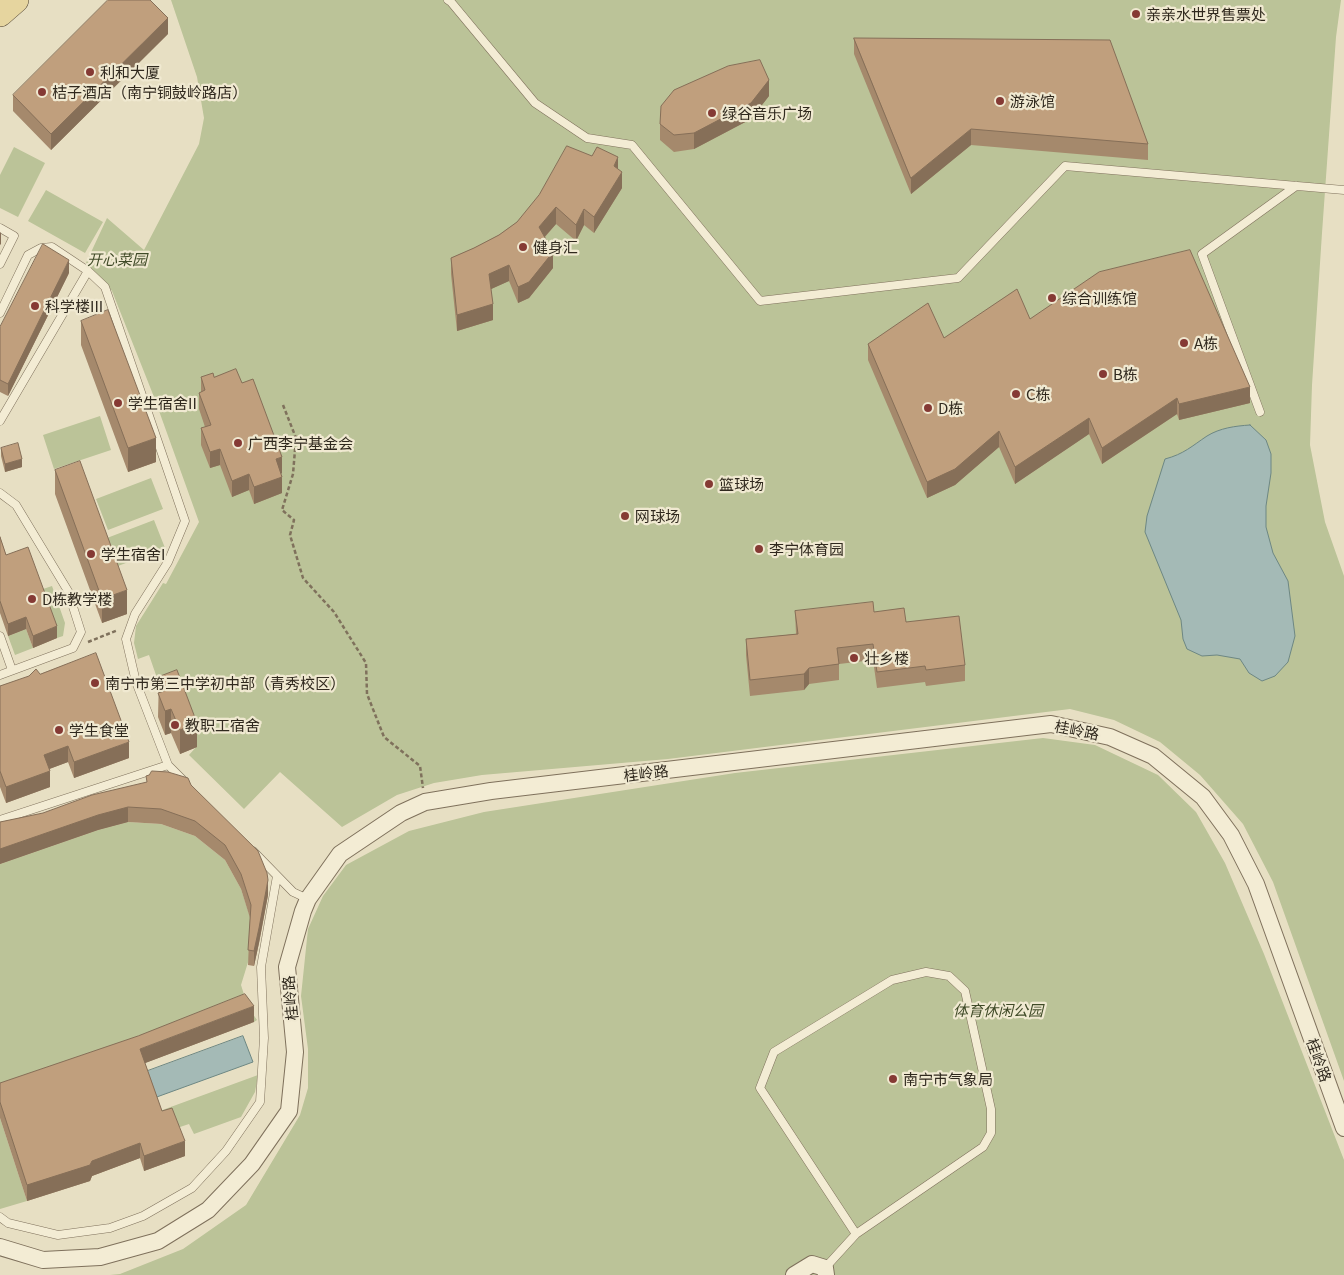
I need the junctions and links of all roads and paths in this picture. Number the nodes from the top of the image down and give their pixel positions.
1 (16, 0) edge
2 (448, 0) edge
3 (0, 14) edge
4 (1296, 186) junction
5 (1344, 190) edge
6 (0, 228) edge
7 (0, 264) edge
8 (88, 271) junction
9 (0, 314) edge
10 (283, 404) dead end
11 (1260, 412) dead end
12 (0, 421) edge
13 (0, 493) edge
14 (131, 625) junction
15 (0, 636) edge
16 (73, 648) junction
17 (12, 670) junction
18 (0, 675) edge
19 (168, 765) junction
20 (189, 786) edge
21 (425, 802) junction
22 (0, 820) edge
23 (250, 848) edge
24 (278, 876) junction
25 (308, 899) junction
26 (1344, 1128) edge
27 (0, 1217) edge
28 (856, 1234) junction
29 (0, 1247) edge
30 (825, 1271) edge
31 (794, 1275) edge

1 - 3 main road
2 - 4 lane
4 - 5 lane
4 - 11 lane
6 - 7 lane
8 - 9 lane
8 - 12 lane
8 - 14 lane
10 - 21 path
13 - 16 lane
14 - 16 path
14 - 19 lane
15 - 17 lane
16 - 17 lane
17 - 18 lane
19 - 20 lane
19 - 22 lane
21 - 25 street, 桂岭路
21 - 26 street, 桂岭路
23 - 24 lane
24 - 25 lane
24 - 27 lane
25 - 29 street, 桂岭路
28 - 28 lane
28 - 30 lane
30 - 31 street

